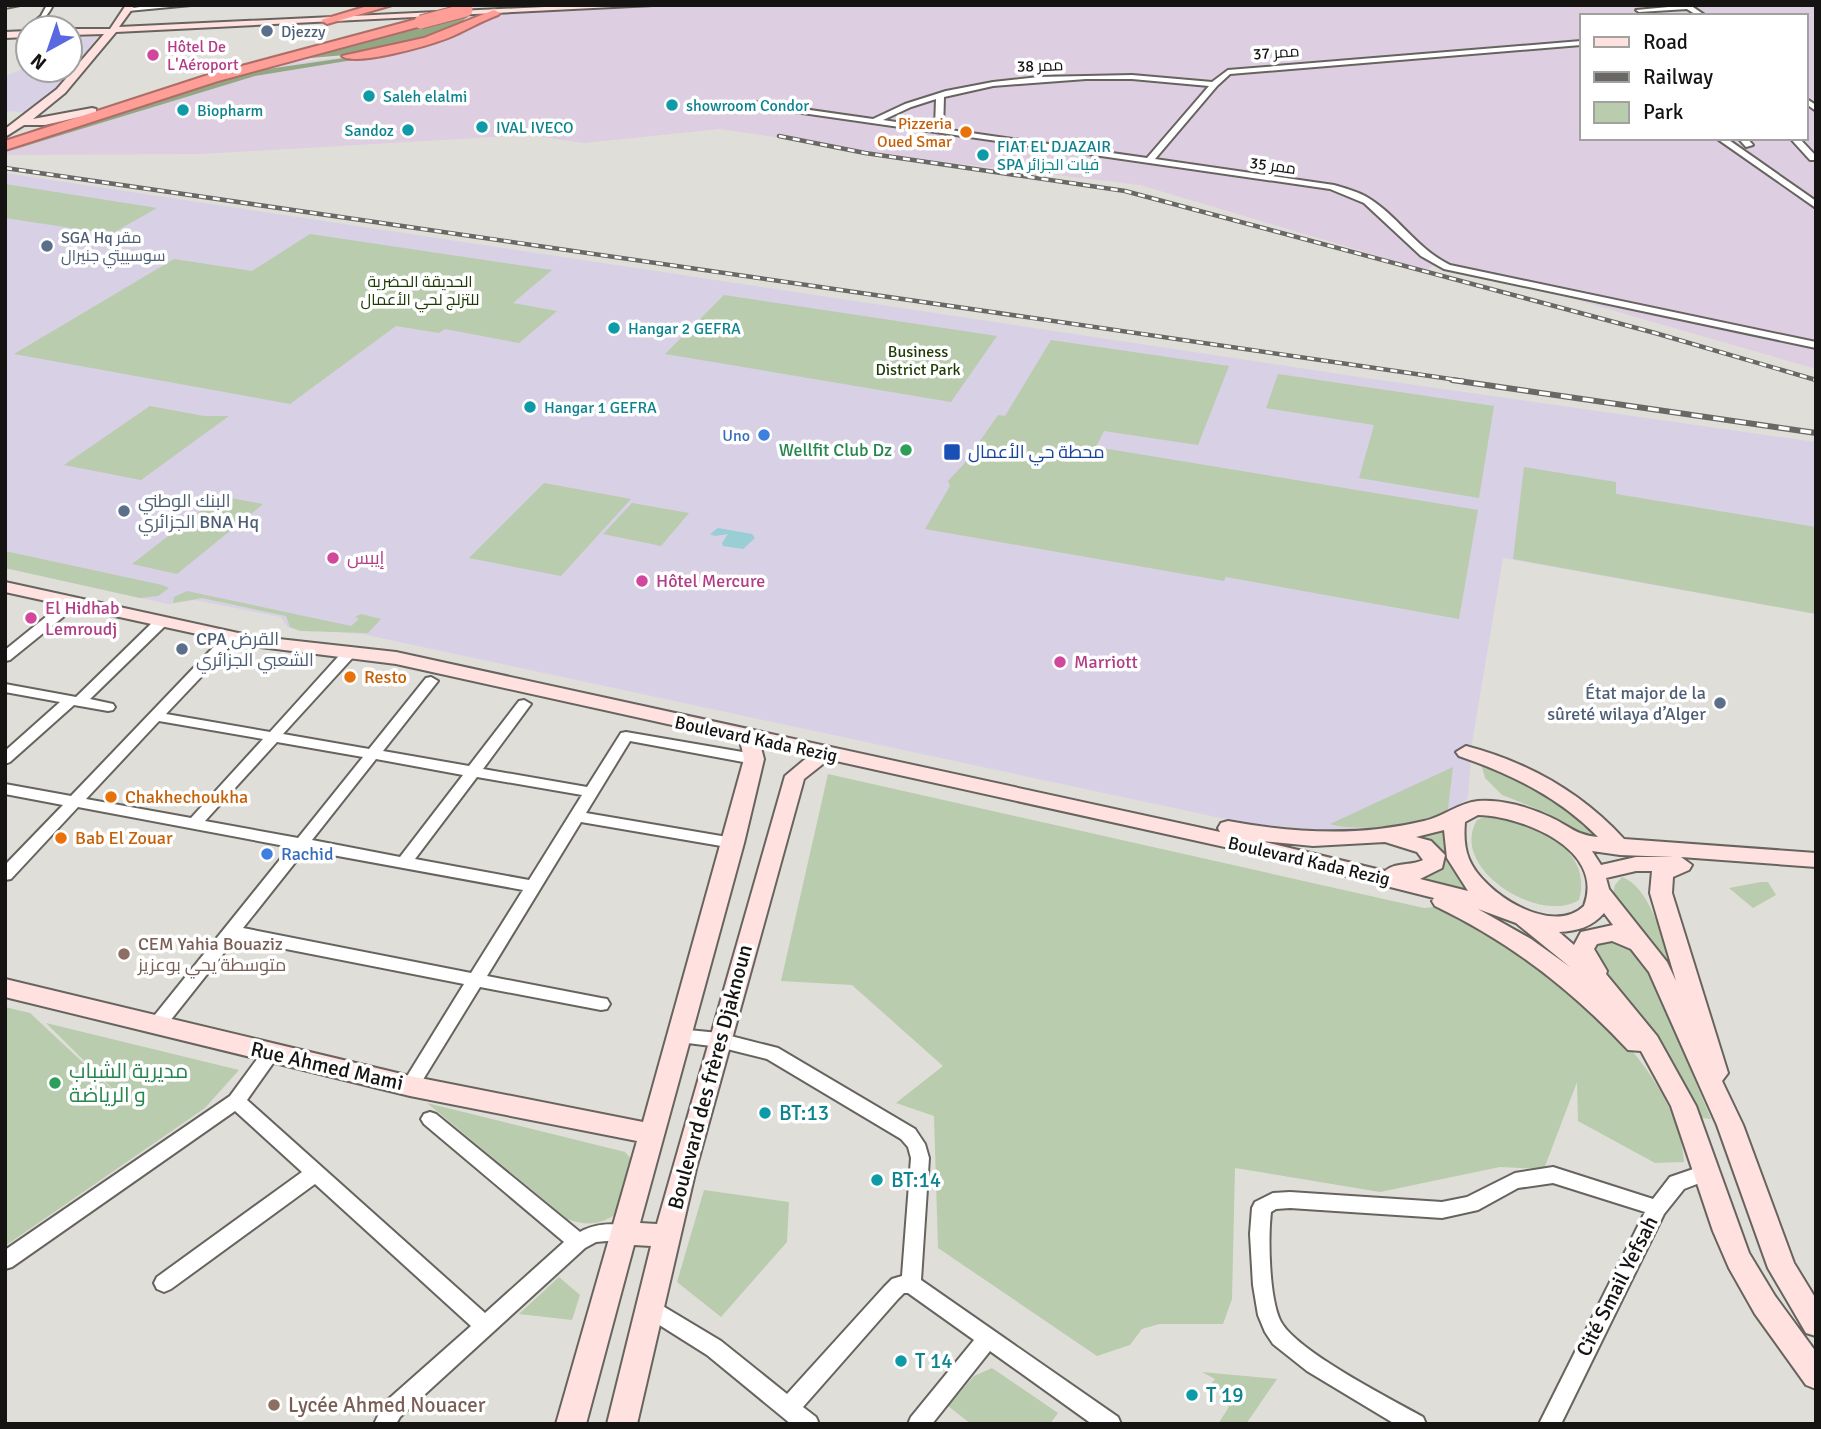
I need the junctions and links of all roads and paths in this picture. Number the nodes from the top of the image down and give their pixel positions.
1 (17, 5) edge
2 (188, 5) edge
3 (649, 5) edge
4 (5, 6) edge
5 (1687, 6) edge
6 (130, 7) edge
7 (1635, 7) edge
8 (492, 9) edge
9 (382, 10) edge
10 (469, 10) edge
11 (327, 20) joint
12 (112, 30) junction
13 (84, 31) edge
14 (1580, 43) edge
15 (1214, 84) junction
16 (940, 97) junction
17 (132, 103) junction
18 (695, 107) dead end
19 (92, 111) junction
20 (28, 116) junction
21 (873, 122) junction
22 (939, 131) junction
23 (5, 134) edge
24 (5, 140) edge
25 (1723, 140) edge
26 (1796, 140) edge
27 (5, 146) edge
28 (1813, 158) dead end
29 (1149, 162) junction
30 (1816, 205) edge
31 (1816, 345) edge
32 (5, 576) edge
33 (5, 587) edge
34 (73, 602) junction
35 (164, 617) junction
36 (231, 637) junction
37 (351, 651) junction
38 (5, 657) edge
39 (432, 681) dead end
40 (5, 688) edge
41 (75, 701) junction
42 (524, 704) dead end
43 (108, 707) dead end
44 (155, 716) junction
45 (273, 737) junction
46 (752, 748) junction
47 (1466, 752) dead end
48 (373, 754) junction
49 (834, 755) junction
50 (5, 759) edge
51 (473, 772) junction
52 (5, 789) edge
53 (590, 793) junction
54 (73, 803) junction
55 (576, 816) junction
56 (1455, 819) junction
57 (194, 824) junction
58 (1371, 836) junction
59 (1573, 842) junction
60 (733, 843) junction
61 (302, 844) junction
62 (1620, 848) junction
63 (1816, 860) edge
64 (404, 863) junction
65 (1681, 864) junction
66 (1816, 870) edge
67 (1365, 872) junction
68 (5, 875) edge
69 (1396, 881) junction
70 (1599, 883) junction
71 (531, 887) junction
72 (1513, 912) junction
73 (231, 932) junction
74 (1643, 946) junction
75 (475, 979) junction
76 (5, 988) edge
77 (1612, 994) junction
78 (601, 1004) dead end
79 (156, 1026) junction
80 (678, 1036) junction
81 (719, 1040) junction
82 (272, 1052) junction
83 (1668, 1079) junction
84 (410, 1086) junction
85 (236, 1101) junction
86 (430, 1119) dead end
87 (1730, 1125) junction
88 (651, 1134) junction
89 (1708, 1172) junction
90 (316, 1173) junction
91 (1657, 1208) junction
92 (622, 1233) junction
93 (666, 1236) junction
94 (578, 1242) junction
95 (5, 1261) edge
96 (164, 1283) dead end
97 (911, 1284) junction
98 (649, 1308) junction
99 (1816, 1324) edge
100 (485, 1326) junction
101 (988, 1338) junction
102 (1816, 1376) edge
103 (789, 1408) junction
104 (385, 1424) edge
105 (571, 1424) edge
106 (621, 1424) edge
107 (808, 1424) edge
108 (919, 1424) edge
109 (1110, 1424) edge
110 (1415, 1424) edge
111 (1550, 1424) edge

1 - 4 street
2 - 6 street
3 - 8 main road
5 - 7 street
6 - 12 main road
8 - 10 highway
9 - 10 main road
9 - 11 highway
10 - 17 highway, bridge
10 - 17 highway
10 - 19 highway, bridge
11 - 12 main road
12 - 13 main road
12 - 20 main road
14 - 15 street, ممر 37
15 - 16 street, ممر 38
15 - 29 street, ممر 37
16 - 21 street, ممر 38
16 - 22 street
17 - 27 highway
18 - 21 street, ممر 35
19 - 20 main road
19 - 24 highway
20 - 23 main road
21 - 22 street, ممر 35
22 - 29 street, ممر 35
25 - 30 street
26 - 28 street
29 - 31 street, ممر 35
32 - 35 main road, Boulevard Kada Rezig
33 - 34 main road, Boulevard Kada Rezig
34 - 35 main road, Boulevard Kada Rezig
34 - 38 street
35 - 36 main road, Boulevard Kada Rezig
35 - 41 street
35 - 58 main road, Boulevard Kada Rezig
36 - 37 main road, Boulevard Kada Rezig
36 - 44 street
37 - 45 street
37 - 46 main road, Boulevard Kada Rezig
39 - 48 street
40 - 41 street
41 - 43 street
41 - 50 street
42 - 51 street
44 - 45 street
44 - 54 street
45 - 48 street
45 - 57 street
46 - 49 main road, Boulevard Kada Rezig
46 - 53 street
46 - 60 main road
47 - 62 main road
48 - 51 street
48 - 61 street
49 - 67 main road, Boulevard Kada Rezig
49 - 81 main road, Boulevard des frères Djaknoun
51 - 53 street
51 - 64 street
52 - 54 street
53 - 55 street
54 - 57 street
54 - 68 street
55 - 60 street
55 - 71 street
56 - 58 main road, Boulevard Kada Rezig
56 - 59 main road, Boulevard Kada Rezig
56 - 72 main road, Boulevard Kada Rezig
57 - 61 street
58 - 67 main road
59 - 62 main road
59 - 70 main road, Boulevard Kada Rezig
60 - 80 main road
61 - 64 street
61 - 73 street
62 - 63 main road
64 - 71 street
65 - 66 main road
65 - 70 main road
65 - 87 main road
67 - 69 main road, Boulevard Kada Rezig
69 - 72 main road, Boulevard Kada Rezig
69 - 83 main road
70 - 72 main road, Boulevard Kada Rezig
70 - 74 main road, Boulevard Kada Rezig
71 - 75 street
72 - 77 main road
73 - 75 street
73 - 79 street
74 - 77 main road
74 - 87 main road, Boulevard Kada Rezig
75 - 78 street
75 - 84 street
76 - 79 main road, Rue Ahmed Mami
77 - 83 main road
79 - 82 main road, Rue Ahmed Mami
80 - 81 street
80 - 88 main road
81 - 93 main road, Boulevard des frères Djaknoun
81 - 97 street
82 - 84 main road, Rue Ahmed Mami
82 - 85 street
83 - 89 main road
84 - 88 main road, Rue Ahmed Mami
85 - 90 street
85 - 95 street
86 - 94 street
87 - 99 main road, Boulevard Kada Rezig
88 - 92 main road
89 - 91 street, Cité Smail Yefsah
89 - 102 main road
90 - 96 street
90 - 100 street
91 - 110 street
91 - 111 street, Cité Smail Yefsah
92 - 93 main road
92 - 94 street
92 - 105 main road
93 - 98 main road, Boulevard des frères Djaknoun
94 - 100 street
97 - 101 street
97 - 103 street
98 - 103 street
98 - 106 main road, Boulevard des frères Djaknoun
100 - 104 street
101 - 108 street
101 - 109 street
103 - 107 street

